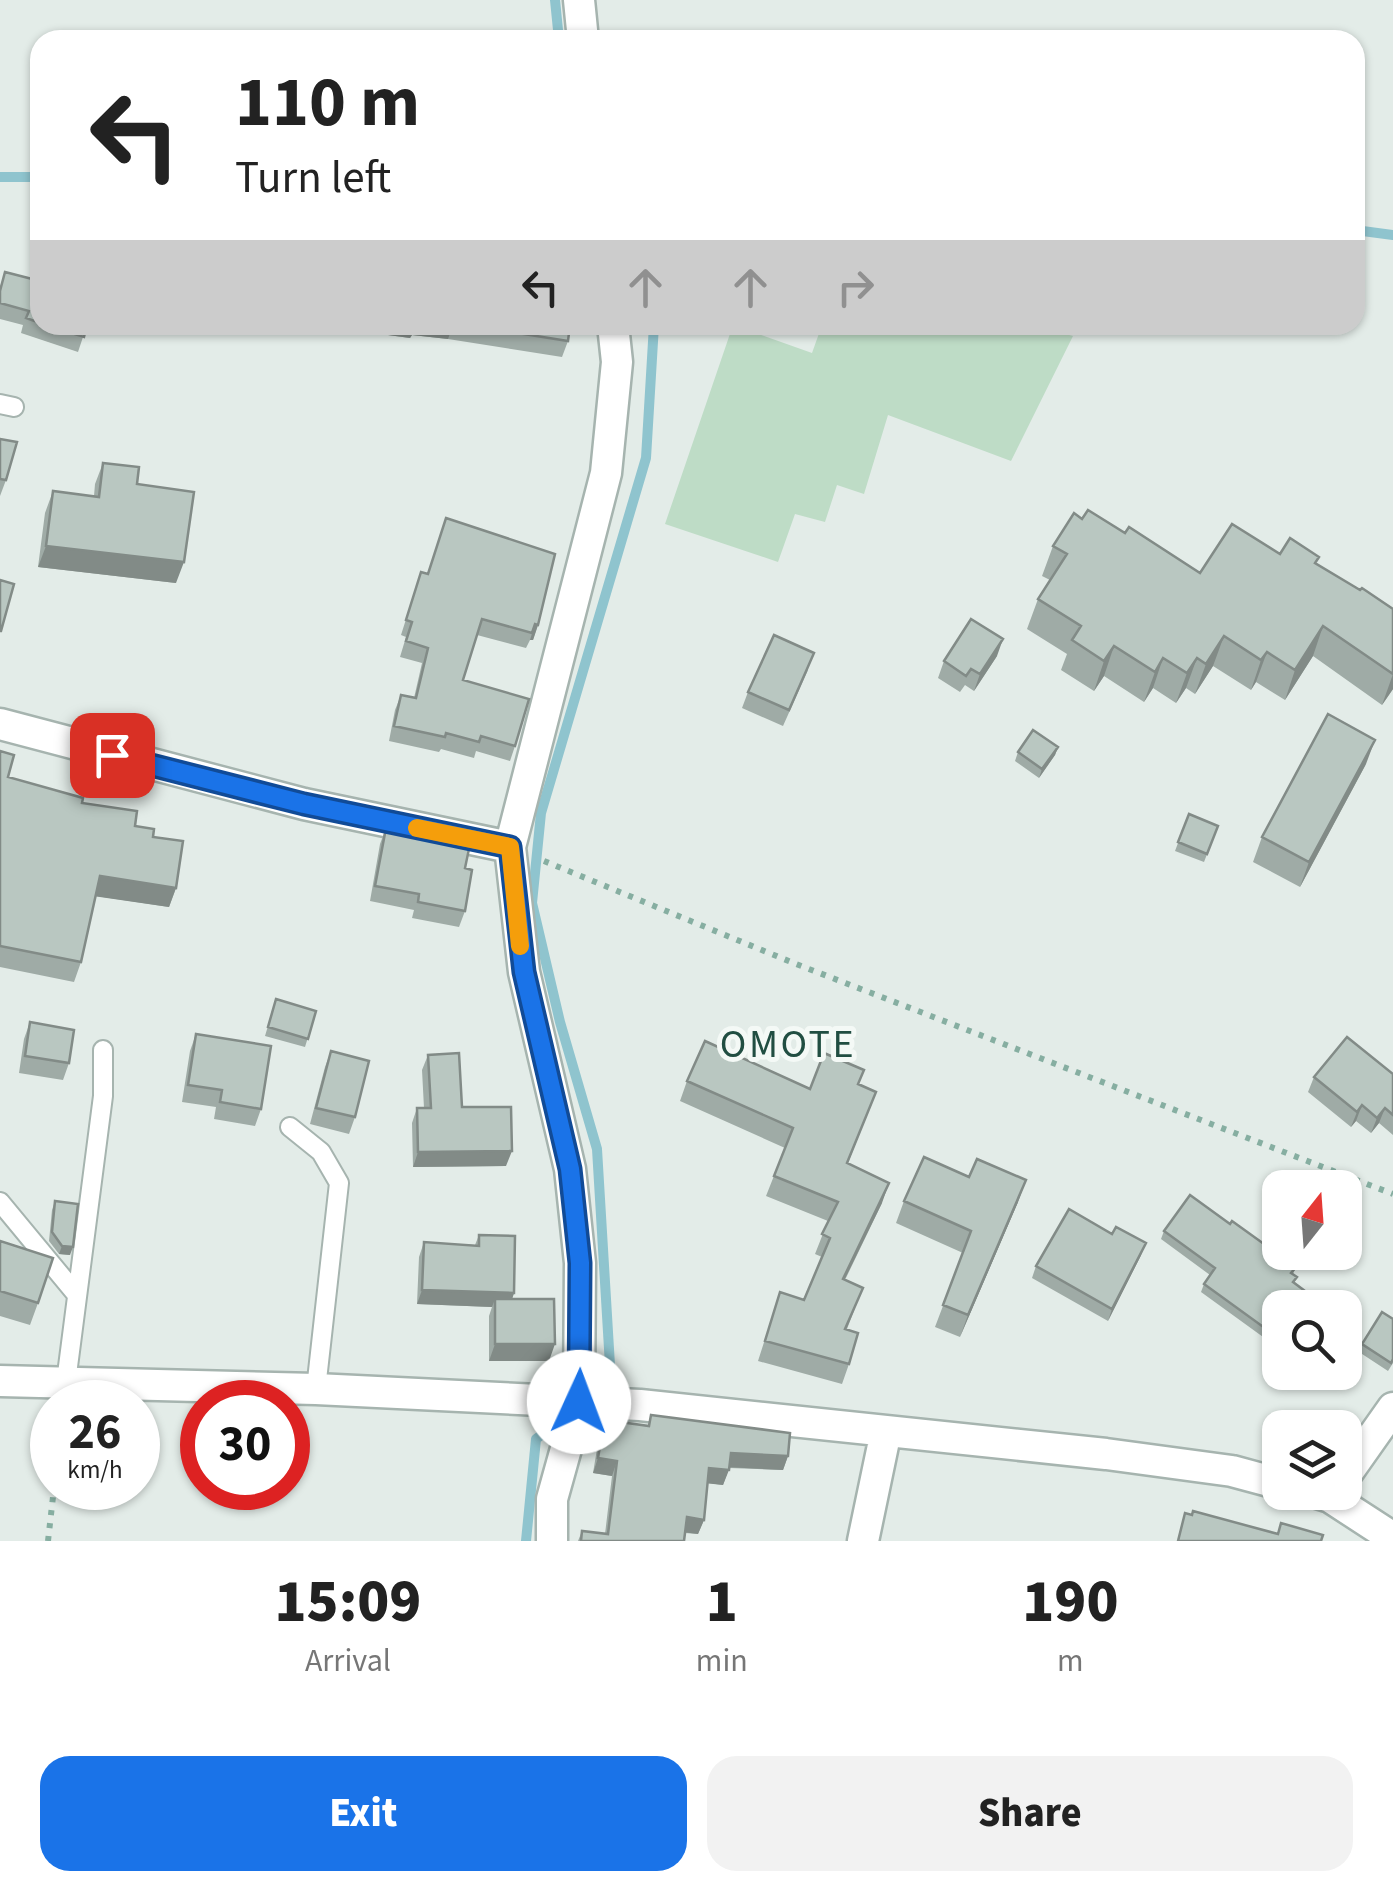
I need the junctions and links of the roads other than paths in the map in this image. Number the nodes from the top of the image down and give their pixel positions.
1 (579, 0) edge
2 (583, 30) edge
3 (614, 335) edge
4 (0, 724) edge
5 (510, 847) junction
6 (102, 1050) dead end
7 (290, 1127) dead end
8 (0, 1202) edge
9 (77, 1294) junction
10 (66, 1380) edge
11 (0, 1382) edge
12 (30, 1382) edge
13 (160, 1385) edge
14 (316, 1390) junction
15 (579, 1402) junction
16 (1393, 1408) edge
17 (886, 1431) junction
18 (1362, 1449) edge
19 (1262, 1479) edge
20 (1357, 1510) edge
21 (1393, 1538) edge
22 (552, 1541) edge
23 (863, 1541) edge

1 - 2 street
3 - 5 street
4 - 5 street
5 - 15 street
6 - 9 lane
7 - 14 lane
8 - 9 lane
9 - 10 lane
11 - 12 street
13 - 14 street
14 - 15 street
15 - 17 street
15 - 22 street
16 - 18 street
17 - 19 street
17 - 23 street
20 - 21 street

